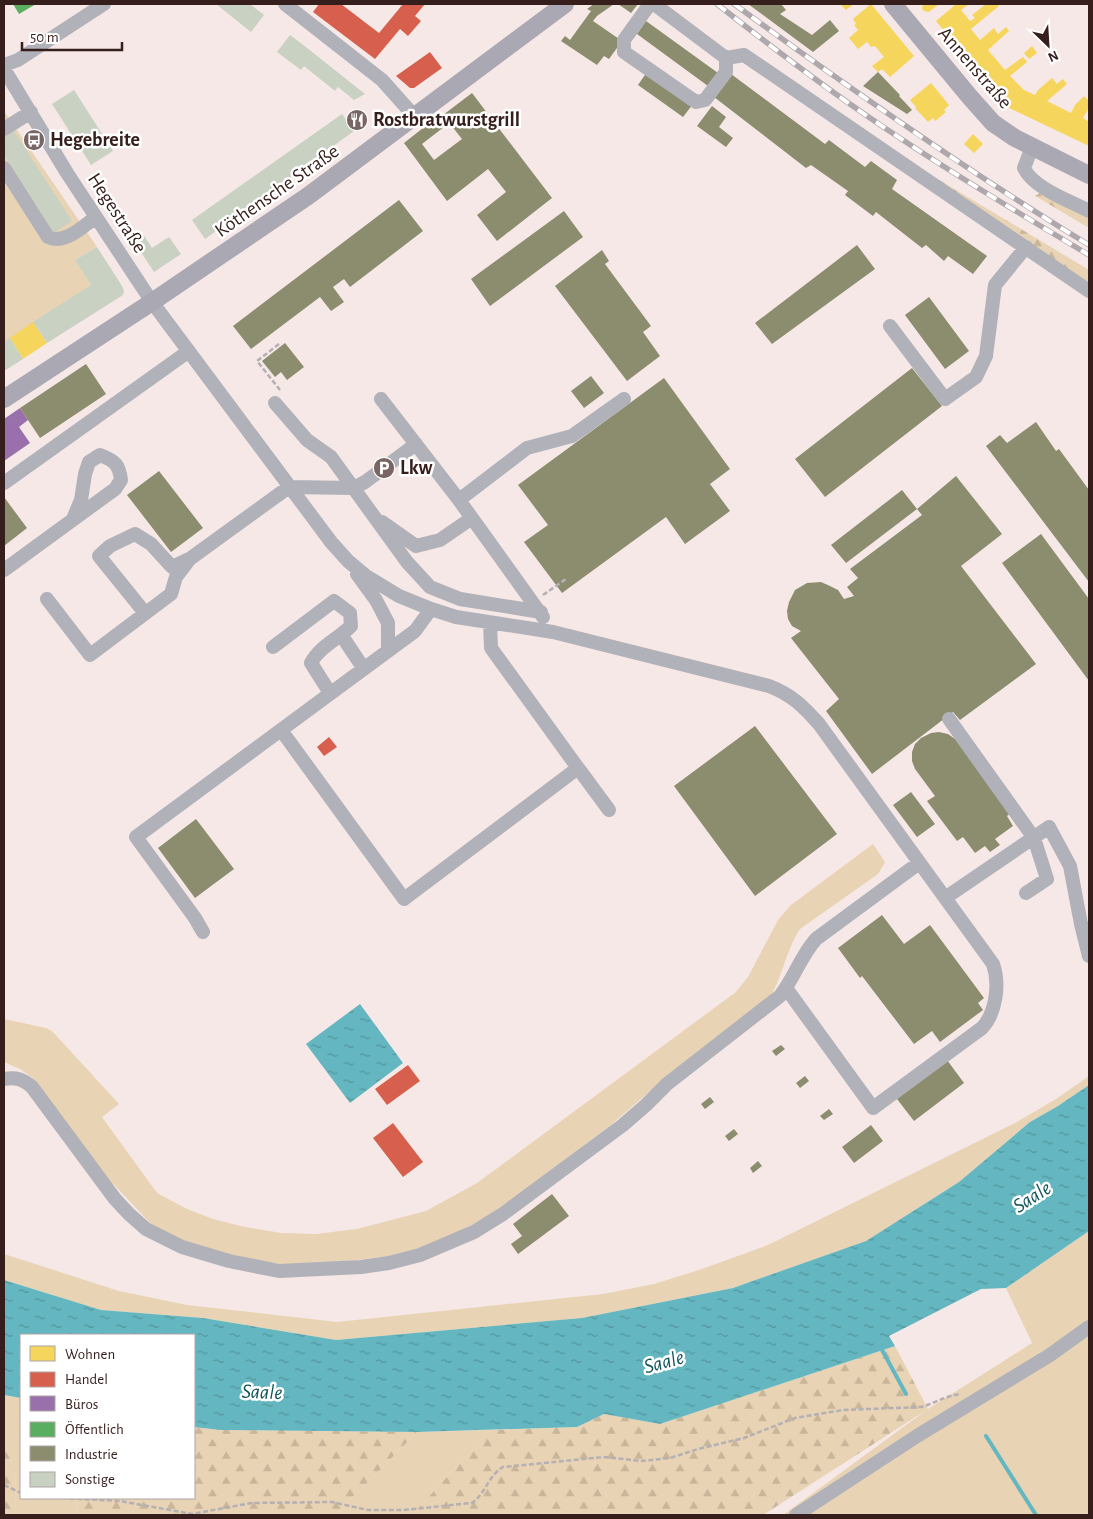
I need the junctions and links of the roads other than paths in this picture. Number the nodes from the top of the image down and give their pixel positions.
1 (104, 4) edge
2 (285, 4) edge
3 (565, 4) edge
4 (652, 4) edge
5 (893, 4) edge
6 (726, 58) junction
7 (4, 65) edge
8 (4, 69) edge
9 (31, 112) junction
10 (415, 117) junction
11 (4, 129) edge
12 (1032, 147) junction
13 (4, 168) edge
14 (1089, 175) edge
15 (1089, 211) edge
16 (96, 218) junction
17 (1026, 247) junction
18 (1089, 291) edge
19 (152, 302) junction
20 (890, 326) dead end
21 (189, 352) junction
22 (4, 399) edge
23 (280, 399) road end
24 (381, 399) dead end
25 (624, 399) dead end
26 (416, 444) junction
27 (4, 483) edge
28 (289, 487) junction
29 (354, 488) junction
30 (459, 500) junction
31 (372, 514) junction
32 (472, 518) junction
33 (73, 519) dead end
34 (191, 558) junction
35 (348, 561) junction
36 (4, 570) edge
37 (46, 599) dead end
38 (537, 607) junction
39 (431, 610) junction
40 (145, 614) junction
41 (490, 623) junction
42 (553, 632) junction
43 (342, 636) junction
44 (273, 647) dead end
45 (388, 651) junction
46 (364, 669) junction
47 (330, 693) junction
48 (949, 719) dead end
49 (281, 730) junction
50 (578, 768) junction
51 (609, 810) dead end
52 (1034, 838) junction
53 (919, 863) junction
54 (1026, 893) dead end
55 (945, 898) junction
56 (203, 932) dead end
57 (1089, 956) edge
58 (786, 988) junction
59 (4, 1079) edge
60 (1089, 1327) edge
61 (796, 1515) edge

1 - 7 street
2 - 10 street
3 - 10 main road, Köthensche Straße
4 - 6 street
4 - 6 street
5 - 12 main road, Annenstraße
6 - 17 street
8 - 9 street, Hegestraße
9 - 11 street
9 - 16 street, Hegestraße
10 - 19 main road, Köthensche Straße
12 - 14 main road, Annenstraße
12 - 15 street
13 - 16 street
16 - 19 street, Hegestraße
17 - 18 street
17 - 20 street
19 - 21 street, Hegestraße
19 - 22 main road, Köthensche Straße
21 - 27 street
21 - 28 street, Hegestraße
23 - 29 street
24 - 26 street
25 - 30 street
26 - 29 street
26 - 30 street
28 - 29 street
28 - 34 street
28 - 35 street, Hegestraße
29 - 31 street
30 - 32 street
31 - 32 street
31 - 38 street
32 - 38 street
33 - 36 street
34 - 40 street
34 - 40 street
35 - 39 street
35 - 45 street
37 - 40 street
38 - 42 street
39 - 41 street
39 - 45 street
41 - 42 street
41 - 50 street
42 - 53 street
43 - 44 street
43 - 46 street
43 - 47 street
45 - 46 street
46 - 47 street
47 - 49 street
48 - 52 street
49 - 50 street
49 - 56 street
50 - 51 street
52 - 54 street
52 - 55 street
52 - 57 street
53 - 55 street
53 - 58 street
55 - 58 street
58 - 59 street
60 - 61 street

